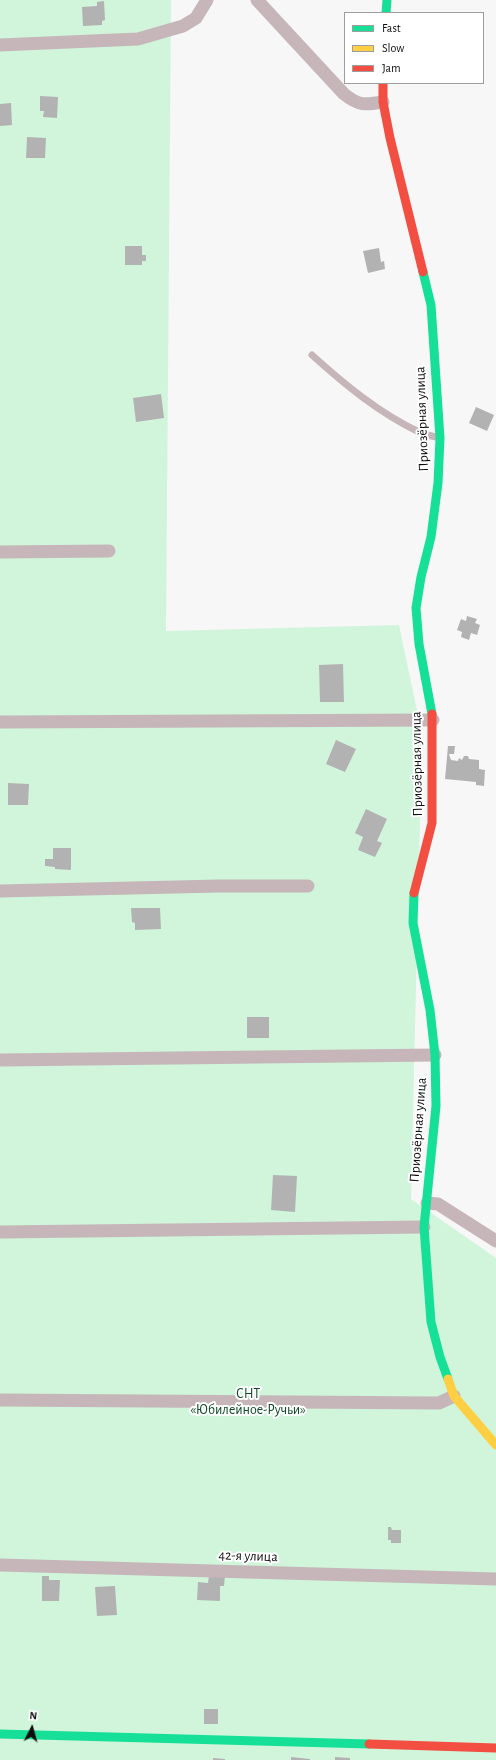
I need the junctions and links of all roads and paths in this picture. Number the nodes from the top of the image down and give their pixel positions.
1 (207, 0) edge
2 (257, 0) edge
3 (387, 0) edge
4 (386, 12) edge
5 (0, 45) edge
6 (383, 84) edge
7 (383, 102) junction
8 (312, 354) dead end
9 (440, 438) junction
10 (109, 551) dead end
11 (0, 552) edge
12 (433, 720) junction
13 (0, 722) edge
14 (308, 886) dead end
15 (0, 891) edge
16 (435, 1055) junction
17 (0, 1060) edge
18 (427, 1203) junction
19 (424, 1227) junction
20 (0, 1232) edge
21 (496, 1242) edge
22 (454, 1396) junction
23 (0, 1400) edge
24 (496, 1445) edge
25 (0, 1565) edge
26 (496, 1579) edge
27 (0, 1734) edge
28 (496, 1748) edge

1 - 5 street
2 - 7 street
3 - 4 street
6 - 7 street, Приозёрная улица
7 - 9 street, Приозёрная улица
8 - 9 lane
9 - 12 street, Приозёрная улица
10 - 11 street
12 - 13 street
12 - 16 street, Приозёрная улица
14 - 15 street
16 - 17 street
16 - 18 street, Приозёрная улица
18 - 19 street, Приозёрная улица
18 - 21 street
19 - 20 street
19 - 22 street, Приозёрная улица
22 - 23 street
22 - 24 street
25 - 26 street, 42-я улица
27 - 28 street

